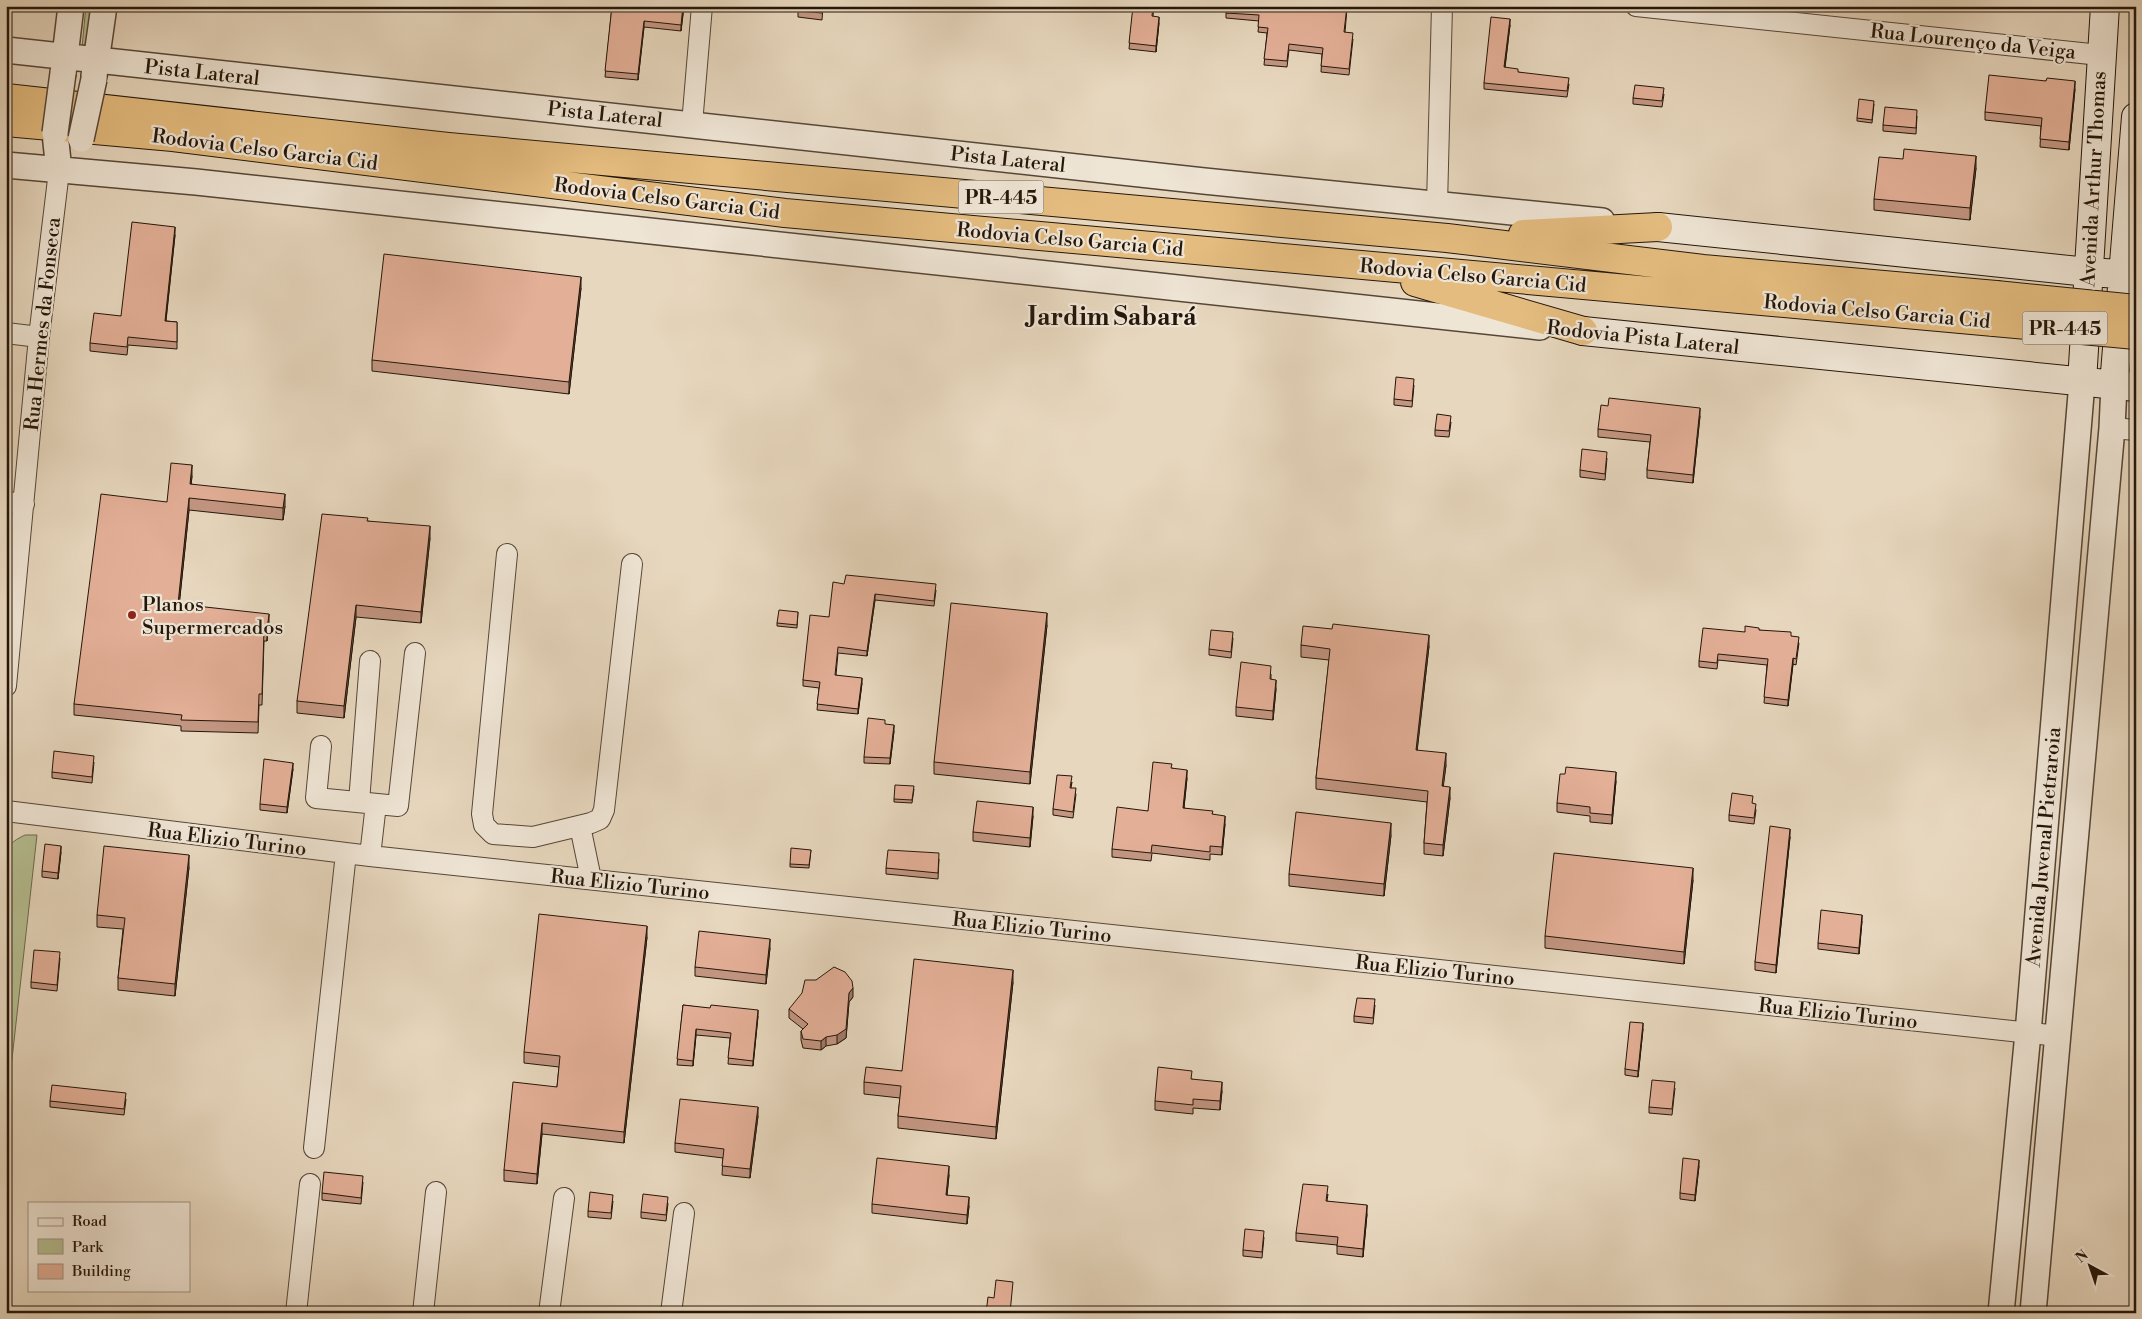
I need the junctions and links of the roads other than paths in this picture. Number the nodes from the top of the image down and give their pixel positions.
1 (71, 6) edge
2 (104, 6) edge
3 (702, 6) edge
4 (1442, 6) edge
5 (1636, 6) edge
6 (2104, 6) edge
7 (6, 50) edge
8 (2100, 55) junction
9 (64, 65) junction
10 (96, 70) junction
11 (6, 98) edge
12 (2136, 117) edge
13 (6, 122) edge
14 (692, 124) junction
15 (6, 165) edge
16 (59, 170) junction
17 (1437, 204) junction
18 (1658, 227) junction
19 (1447, 238) junction
20 (1356, 265) junction
21 (2088, 272) junction
22 (2129, 275) edge
23 (2136, 309) edge
24 (1583, 331) junction
25 (6, 333) edge
26 (2136, 335) edge
27 (39, 337) junction
28 (2082, 382) junction
29 (2125, 386) edge
30 (2124, 429) edge
31 (15, 503) edge
32 (507, 554) dead end
33 (632, 564) dead end
34 (414, 653) dead end
35 (370, 661) dead end
36 (7, 677) edge
37 (321, 746) dead end
38 (368, 803) junction
39 (6, 812) edge
40 (580, 826) junction
41 (346, 853) junction
42 (370, 856) junction
43 (591, 880) junction
44 (2028, 1033) junction
45 (2059, 1036) junction
46 (314, 1148) dead end
47 (310, 1184) dead end
48 (436, 1192) dead end
49 (564, 1198) dead end
50 (684, 1213) dead end
51 (296, 1313) edge
52 (423, 1313) edge
53 (549, 1313) edge
54 (671, 1313) edge
55 (2001, 1313) edge
56 (2033, 1313) edge

1 - 9 street
2 - 10 street
3 - 14 street
4 - 17 street
5 - 8 street, Rua Lourenço da Veiga
6 - 8 main road, Avenida Arthur Thomas
7 - 9 street, Pista Lateral / PR-445
8 - 21 main road, Avenida Arthur Thomas
9 - 10 street, Pista Lateral / PR-445
9 - 16 street, bridge
10 - 14 street, Pista Lateral / PR-445
10 - 16 street, bridge
11 - 19 highway, Rodovia Celso Garcia Cid / PR-445
12 - 22 main road, Avenida Arthur Thomas
13 - 20 highway, Rodovia Celso Garcia Cid / PR-445
14 - 17 street, Pista Lateral / PR-445
15 - 16 street
16 - 24 street, Rodovia Pista Lateral
16 - 27 street, Rua Hermes da Fonseca
17 - 18 street, PR-445
18 - 19 highway
18 - 21 main road, PR-445
19 - 23 highway, Rodovia Celso Garcia Cid / PR-445, bridge
20 - 24 highway
20 - 26 highway, Rodovia Celso Garcia Cid / PR-445, bridge
21 - 22 main road, PR-445
21 - 28 main road, Avenida Arthur Thomas
22 - 29 main road, Avenida Arthur Thomas
24 - 28 main road, Rodovia Pista Lateral
25 - 27 street
27 - 31 street, Rua Hermes da Fonseca
28 - 29 main road, Rodovia Pista Lateral
28 - 44 street, Avenida Juvenal Pietraroia
29 - 30 street, Avenida Juvenal Pietraroia
30 - 45 street, Avenida Juvenal Pietraroia
31 - 36 street, Rua Hermes da Fonseca
32 - 40 street
33 - 40 street
34 - 38 street
35 - 38 street
37 - 38 street
38 - 42 street
39 - 41 street, Rua Elizio Turino
40 - 43 street
41 - 42 street, Rua Elizio Turino
41 - 46 street
42 - 43 street, Rua Elizio Turino
43 - 44 street, Rua Elizio Turino
44 - 45 street, Rua Elizio Turino
44 - 55 street, Avenida Juvenal Pietraroia
45 - 56 street, Avenida Juvenal Pietraroia
47 - 51 street
48 - 52 street
49 - 53 street
50 - 54 street

